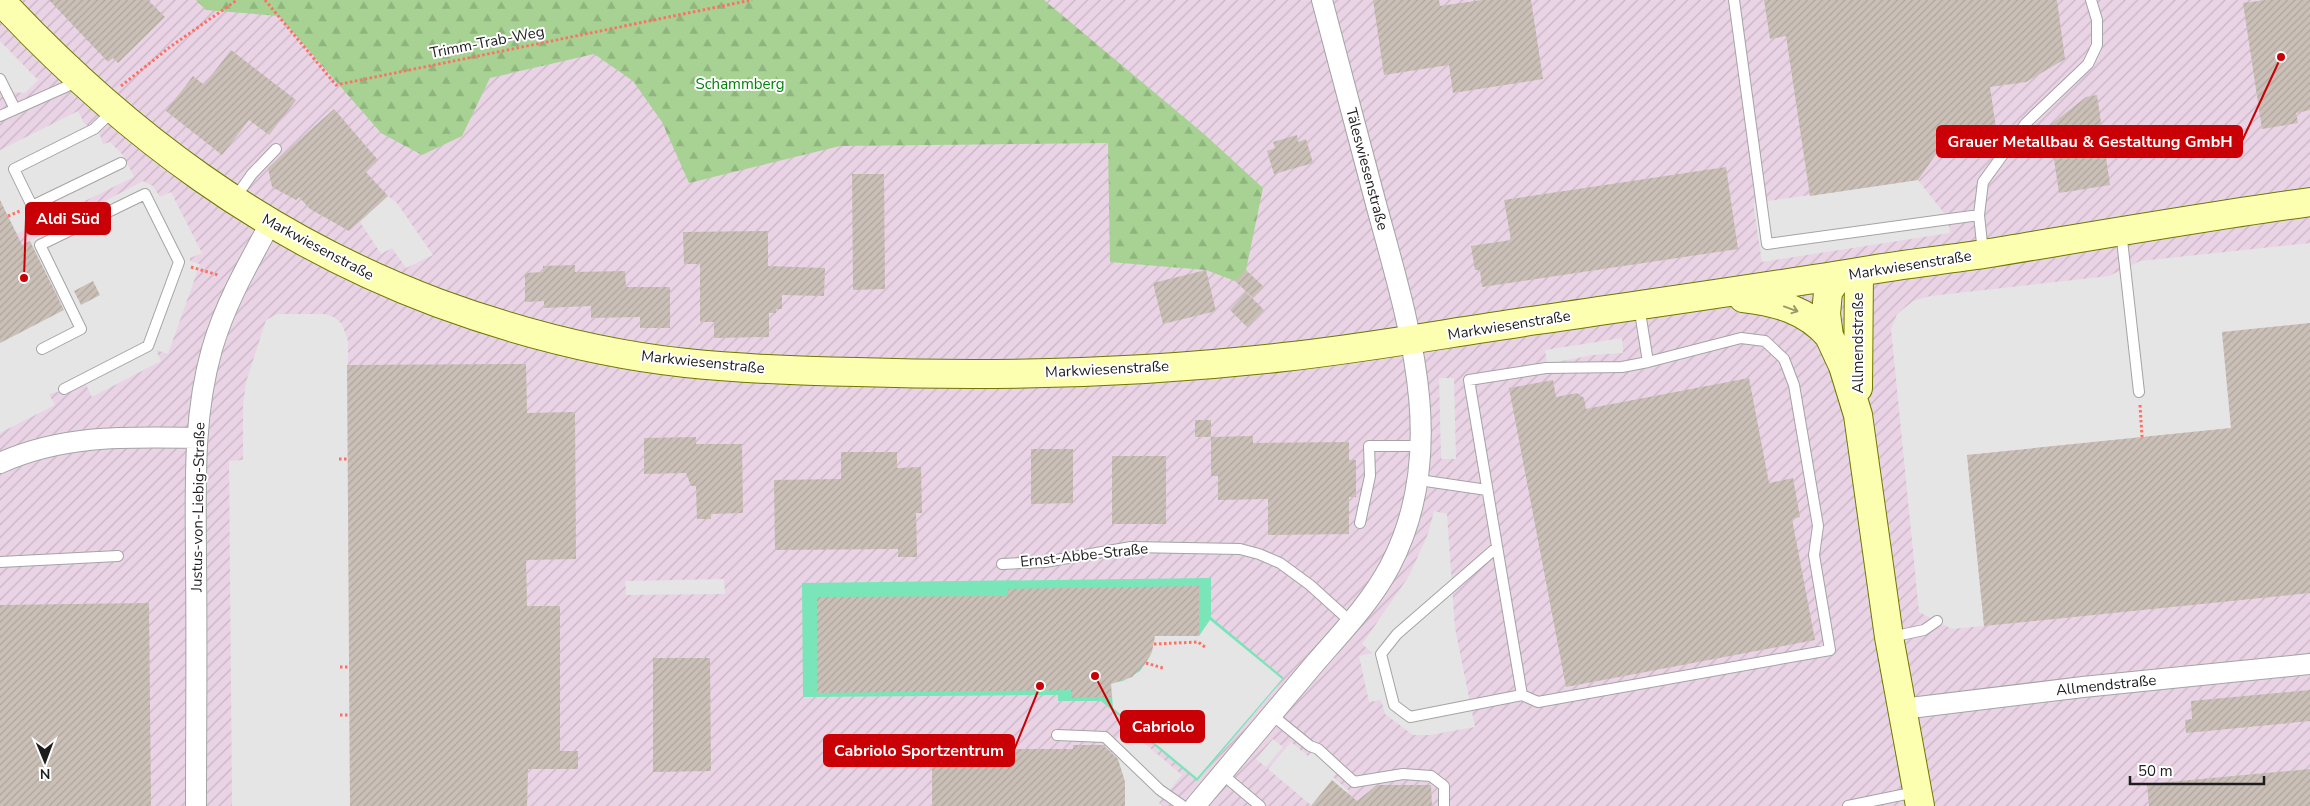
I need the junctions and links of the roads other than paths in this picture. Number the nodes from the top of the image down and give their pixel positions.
1 (0, 0) edge
2 (1322, 0) edge
3 (1734, 0) edge
4 (2091, 0) edge
5 (0, 79) edge
6 (80, 80) junction
7 (108, 106) junction
8 (15, 109) junction
9 (0, 116) edge
10 (276, 149) dead end
11 (120, 163) dead end
12 (233, 200) junction
13 (2310, 202) edge
14 (1979, 215) junction
15 (271, 222) junction
16 (2121, 230) junction
17 (1984, 254) junction
18 (1851, 273) junction
19 (1728, 292) junction
20 (1638, 306) junction
21 (1830, 336) junction
22 (1411, 339) junction
23 (42, 348) dead end
24 (1648, 362) junction
25 (64, 389) dead end
26 (2138, 392) road end
27 (1858, 415) junction
28 (197, 438) junction
29 (1421, 446) junction
30 (0, 463) edge
31 (1419, 480) junction
32 (1486, 490) junction
33 (1360, 523) dead end
34 (1496, 548) junction
35 (118, 556) dead end
36 (0, 562) edge
37 (1002, 564) dead end
38 (1936, 621) dead end
39 (1351, 622) junction
40 (1889, 637) junction
41 (2310, 664) edge
42 (1522, 695) junction
43 (1902, 709) junction
44 (1272, 715) junction
45 (1056, 735) dead end
46 (1222, 774) junction
47 (1919, 799) edge
48 (196, 806) edge
49 (1183, 806) edge
50 (1195, 806) edge
51 (1260, 806) edge
52 (1444, 806) edge
53 (1848, 806) edge

1 - 6 street, Markwiesenstraße
2 - 22 street, Täleswiesenstraße
3 - 14 lane
4 - 14 lane
5 - 8 lane
6 - 7 street, Markwiesenstraße
6 - 8 lane
7 - 11 lane
7 - 12 street, Markwiesenstraße
8 - 9 lane
10 - 12 lane
12 - 15 street, Markwiesenstraße
13 - 16 street, Markwiesenstraße
14 - 17 lane
15 - 22 street, Markwiesenstraße
15 - 28 street, Justus-von-Liebig-Straße
16 - 17 street, Markwiesenstraße
16 - 26 lane
17 - 18 street, Markwiesenstraße
18 - 19 street, Markwiesenstraße
18 - 21 street, Allmendstraße
18 - 27 street, Allmendstraße
19 - 20 street, Markwiesenstraße
19 -> 21 street
20 - 22 street, Markwiesenstraße
20 - 24 lane
21 - 27 street, Allmendstraße
22 - 29 street
23 - 25 lane
24 - 32 lane
24 - 42 lane
27 - 40 street, Allmendstraße
28 - 30 street
28 - 48 street, Justus-von-Liebig-Straße
29 - 31 street
29 - 33 lane
31 - 32 lane
31 - 39 street
32 - 34 lane
34 - 42 lane
34 - 42 lane
35 - 36 lane
37 - 39 lane, Ernst-Abbe-Straße
38 - 40 lane
39 - 44 street
40 - 43 street, Allmendstraße
41 - 43 street, Allmendstraße
43 - 47 street, Allmendstraße
44 - 46 street
44 - 52 lane
45 - 49 lane
46 - 50 street
46 - 51 lane
47 - 53 lane

